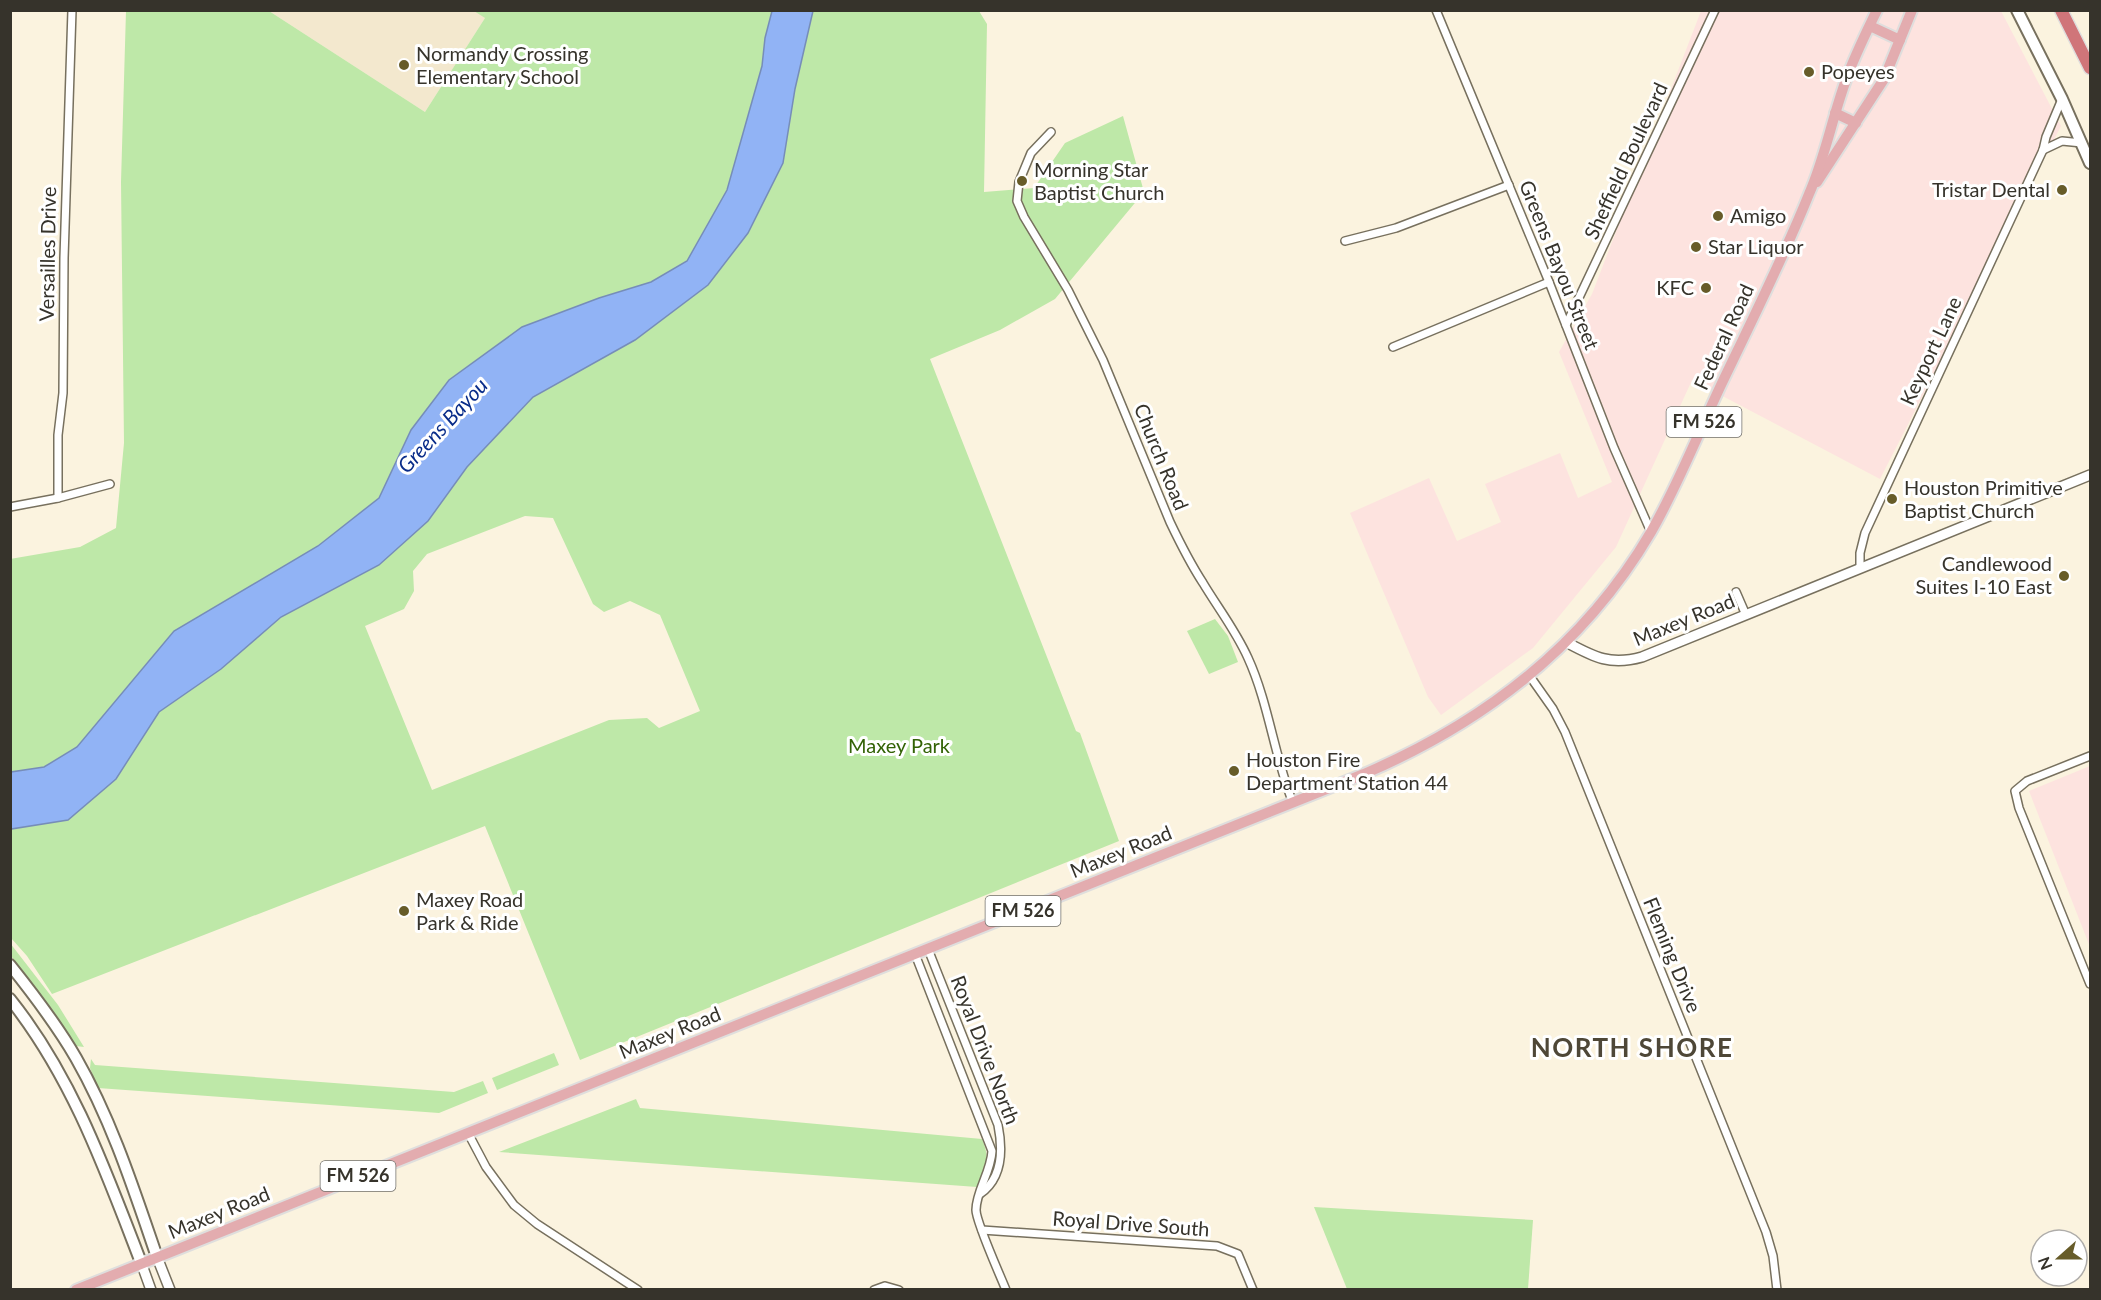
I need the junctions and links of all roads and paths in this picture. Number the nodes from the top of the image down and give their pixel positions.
1 (72, 10) edge
2 (1436, 10) edge
3 (1715, 10) edge
4 (1877, 10) edge
5 (1912, 10) edge
6 (2017, 10) edge
7 (2061, 10) edge
8 (1870, 26) junction
9 (1900, 40) junction
10 (2091, 68) edge
11 (2062, 99) junction
12 (1835, 113) junction
13 (1856, 123) junction
14 (1051, 132) dead end
15 (2082, 143) junction
16 (2043, 150) junction
17 (2091, 163) edge
18 (1509, 185) junction
19 (1810, 192) junction
20 (1345, 241) dead end
21 (1549, 282) junction
22 (1566, 325) junction
23 (1393, 347) dead end
24 (2091, 475) edge
25 (110, 484) dead end
26 (58, 498) junction
27 (10, 507) edge
28 (1651, 532) junction
29 (1860, 568) junction
30 (1737, 592) dead end
31 (1746, 615) junction
32 (1566, 642) junction
33 (1529, 675) junction
34 (2091, 756) edge
35 (1293, 803) junction
36 (928, 949) junction
37 (915, 954) junction
38 (10, 965) edge
39 (2091, 984) edge
40 (10, 999) edge
41 (965, 1042) junction
42 (952, 1047) junction
43 (76, 1057) junction
44 (57, 1068) junction
45 (106, 1118) junction
46 (86, 1126) junction
47 (468, 1133) junction
48 (980, 1194) junction
49 (982, 1230) junction
50 (157, 1257) junction
51 (142, 1264) junction
52 (76, 1290) edge
53 (151, 1290) edge
54 (170, 1290) edge
55 (638, 1290) edge
56 (874, 1290) edge
57 (899, 1290) edge
58 (1006, 1290) edge
59 (1253, 1290) edge
60 (1777, 1290) edge

1 - 26 street, Versailles Drive
2 - 18 street, Greens Bayou Street
3 - 22 street, Sheffield Boulevard
4 - 8 main road, Federal Road / FM 526
5 - 9 main road, Federal Road / FM 526
6 - 11 main road
7 - 10 highway
8 - 9 main road
8 - 12 main road, Federal Road / FM 526
9 - 13 main road, Federal Road / FM 526
11 - 15 main road
11 - 16 street, Keyport Lane
12 - 13 main road
12 - 19 main road, Federal Road / FM 526
13 - 19 main road, Federal Road / FM 526
14 - 35 street, Church Road
15 - 16 street
15 - 17 main road
16 - 29 street, Keyport Lane
18 - 20 street
18 - 21 street, Greens Bayou Street
19 - 28 main road, Federal Road / FM 526
21 - 22 street, Greens Bayou Street
21 - 23 street
22 - 28 street, Greens Bayou Street
24 - 29 street, Maxey Road
25 - 26 street
26 - 27 street
28 - 32 main road, Federal Road / FM 526
29 - 31 street, Maxey Road
30 - 31 street
31 - 32 street, Maxey Road
32 - 33 main road, Maxey Road / FM 526
33 - 35 main road, Maxey Road / FM 526
33 - 60 street, Fleming Drive
34 - 39 street
35 - 36 main road, Maxey Road / FM 526
36 - 37 main road, Maxey Road / FM 526
36 - 41 street, Royal Drive North
37 - 42 street, Royal Drive North
37 - 47 main road, Maxey Road / FM 526
38 - 43 main road
40 - 44 main road
41 - 42 street
41 - 48 street, Royal Drive North
42 - 48 street, Royal Drive North
43 - 44 main road
43 - 45 main road
44 - 46 main road
45 - 46 main road
45 - 50 main road
46 - 51 main road
47 - 50 main road, Maxey Road / FM 526
47 - 55 street
48 - 49 street, Royal Drive North
49 - 58 street, Royal Drive North
49 - 59 street, Royal Drive South
50 - 51 main road, Maxey Road / FM 526
50 - 54 street
51 - 52 main road, Maxey Road / FM 526
51 - 53 street
56 - 57 street

